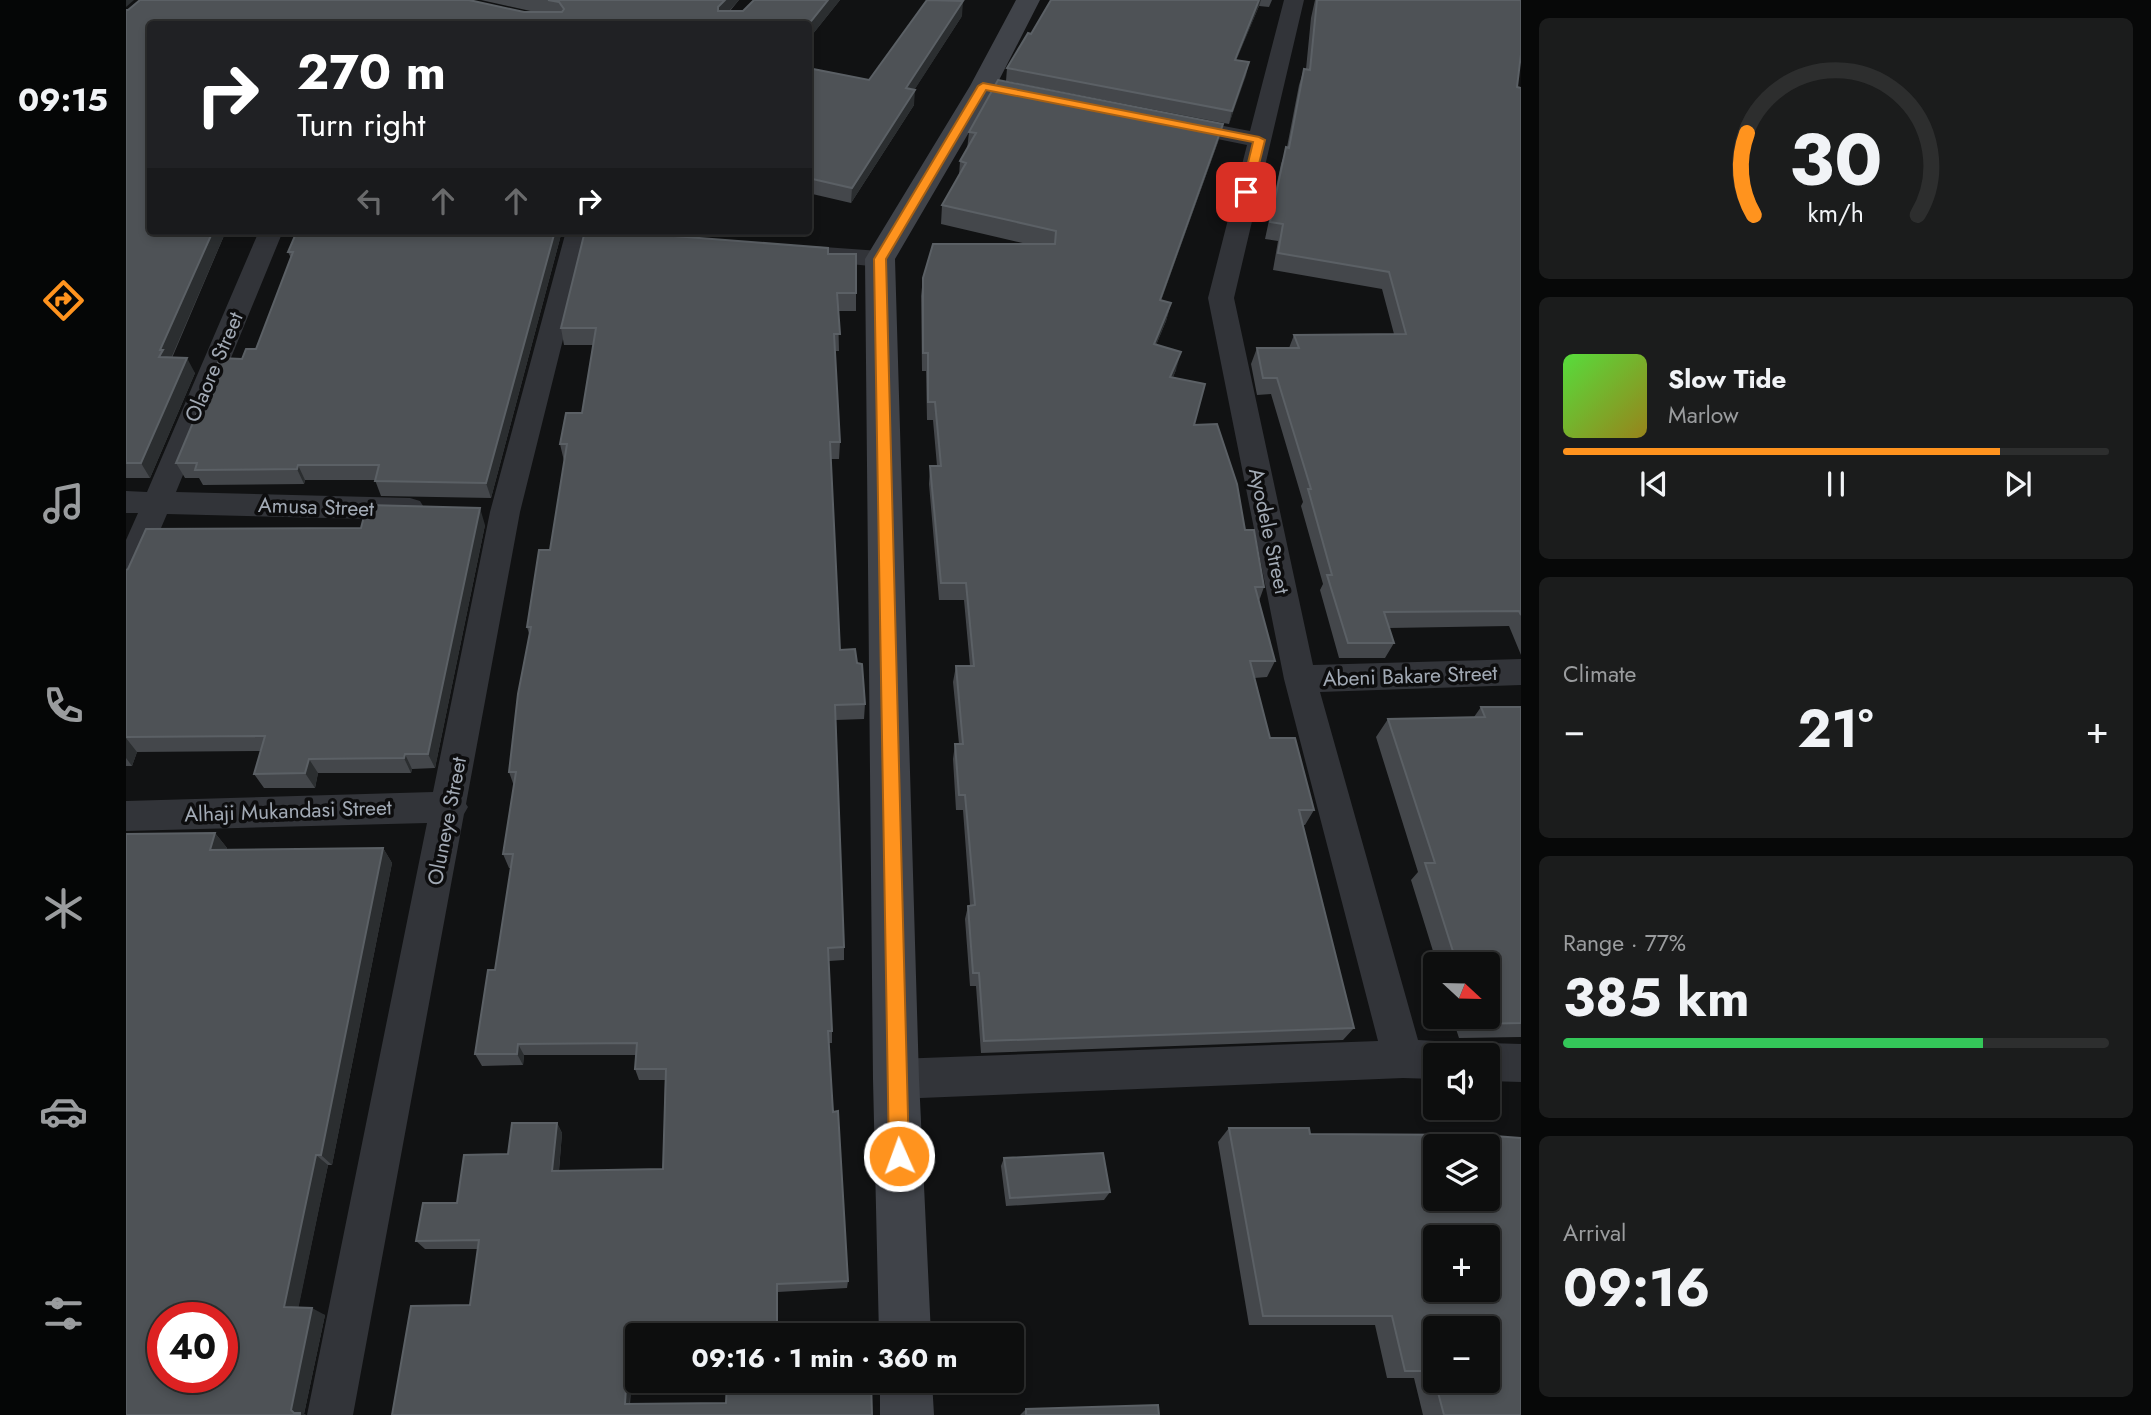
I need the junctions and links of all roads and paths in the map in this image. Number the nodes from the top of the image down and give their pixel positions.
1 (1028, 0) edge
2 (1294, 0) edge
3 (1154, 119) edge
4 (1259, 140) junction
5 (269, 235) edge
6 (585, 235) edge
7 (783, 251) edge
8 (880, 259) junction
9 (126, 502) edge
10 (158, 502) junction
11 (436, 510) edge
12 (126, 576) edge
13 (1521, 672) edge
14 (1300, 679) junction
15 (450, 807) junction
16 (126, 816) edge
17 (1419, 1059) edge
18 (1500, 1062) edge
19 (1521, 1063) edge
20 (896, 1079) junction
21 (905, 1323) edge
22 (906, 1393) edge
23 (330, 1415) edge
24 (907, 1415) edge

1 - 8 street
2 - 4 street, Ayodele Street
3 - 4 street
4 - 14 street, Ayodele Street
5 - 10 street, Olaore Street
6 - 15 street, Oluneye Street
7 - 8 street
8 - 20 street
9 - 10 street, Amusa Street
10 - 11 street, Amusa Street
10 - 12 street, Olaore Street
13 - 14 street, Abeni Bakare Street
14 - 17 street, Ayodele Street
15 - 16 street, Alhaji Mukandasi Street
15 - 23 street, Oluneye Street
17 - 20 street
18 - 19 street
20 - 21 street
22 - 24 street

